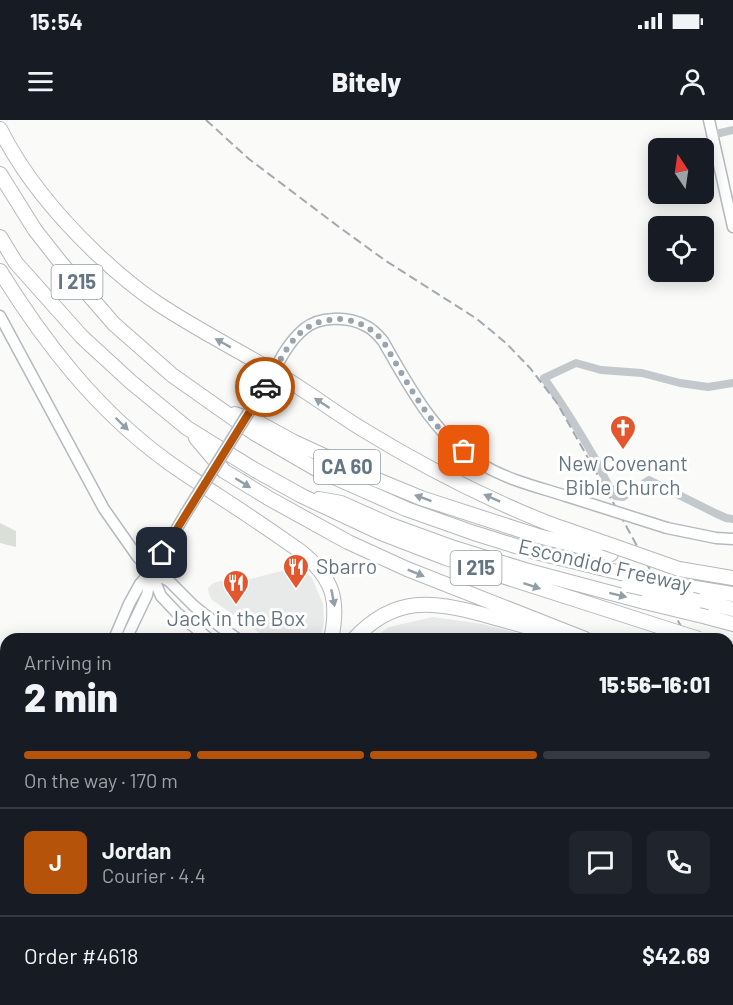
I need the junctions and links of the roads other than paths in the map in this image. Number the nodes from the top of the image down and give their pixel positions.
1 (709, 120) edge
2 (0, 129) edge
3 (733, 130) edge
4 (712, 135) junction
5 (0, 174) edge
6 (733, 227) edge
7 (0, 237) edge
8 (0, 271) edge
9 (0, 316) edge
10 (172, 375) junction
11 (270, 377) junction
12 (733, 383) edge
13 (219, 408) junction
14 (187, 428) junction
15 (302, 496) junction
16 (733, 519) edge
17 (733, 539) edge
18 (608, 548) junction
19 (152, 572) junction
20 (733, 578) edge
21 (625, 579) junction
22 (733, 594) edge
23 (733, 609) edge
24 (733, 624) edge
25 (117, 633) edge
26 (129, 633) edge
27 (201, 633) edge
28 (229, 633) edge
29 (332, 633) edge
30 (360, 633) edge
31 (551, 633) edge
32 (570, 633) edge
33 (681, 633) edge

1 - 4 main road
11 -> 2 highway
3 - 4 street
4 - 6 main road
5 - 10 highway, Escondido Freeway / I 215
7 - 14 highway, Escondido Freeway / I 215
8 -> 29 highway
9 - 19 main road
10 - 13 highway, Escondido Freeway / I 215
10 - 21 highway
11 - 17 main road, bridge
18 -> 11 highway
11 - 19 main road, bridge
12 - 16 street
18 -> 13 highway, CA 60
13 - 21 highway, Escondido Freeway / I 215
14 - 15 highway, Escondido Freeway / I 215
14 -> 32 highway
15 -> 24 highway, bridge
15 -> 33 highway, Escondido Freeway / I 215, bridge
18 - 20 highway, bridge
19 - 25 main road
19 - 26 main road
19 - 27 main road
19 - 28 main road
21 - 22 highway, Escondido Freeway / I 215, bridge
21 - 23 highway, bridge
30 - 31 highway

